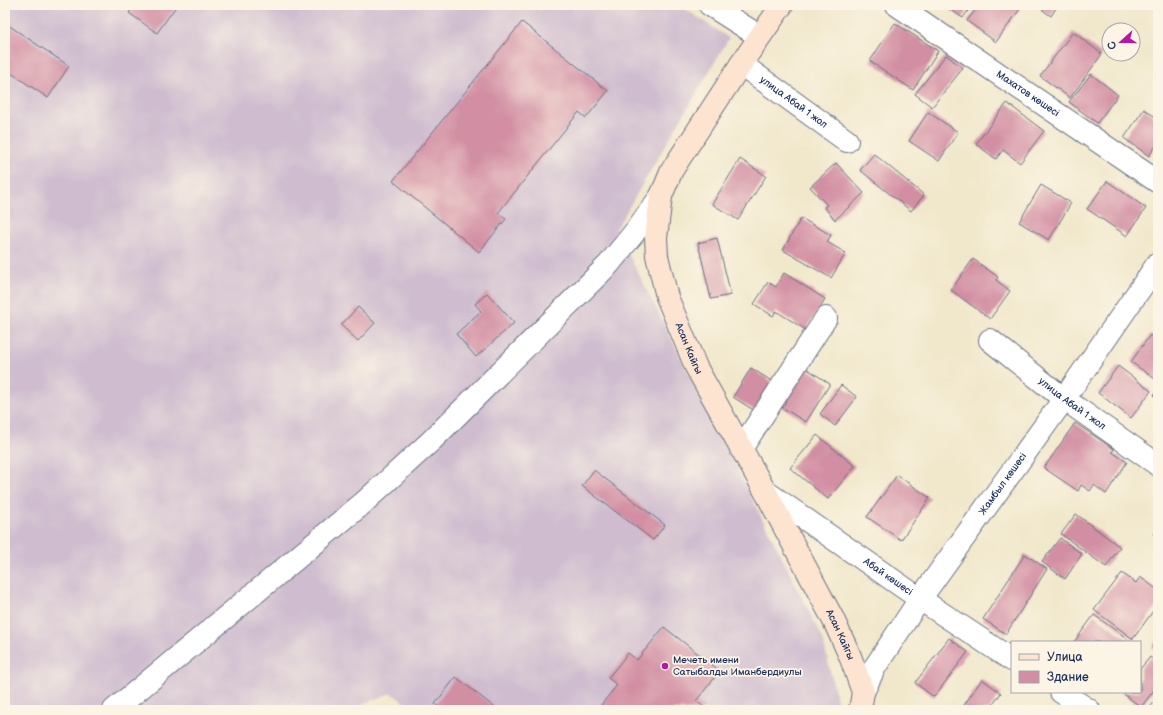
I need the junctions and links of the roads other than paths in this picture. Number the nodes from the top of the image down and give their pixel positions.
1 (710, 5) edge
2 (782, 5) edge
3 (897, 5) edge
4 (759, 36) junction
5 (741, 64) junction
6 (847, 142) dead end
7 (1158, 182) edge
8 (661, 196) junction
9 (1158, 263) edge
10 (826, 318) dead end
11 (990, 340) dead end
12 (1064, 399) junction
13 (741, 449) junction
14 (1158, 464) edge
15 (765, 491) junction
16 (920, 599) junction
17 (1011, 659) edge
18 (1063, 693) edge
19 (862, 701) edge
20 (114, 710) edge
21 (1089, 710) edge

1 - 4 street
2 - 4 main road, Асан Кайгы
3 - 7 street, Махатов көшесі
4 - 5 main road, Асан Кайгы
5 - 6 street, улица Абай 1 жол
5 - 8 main road, Асан Кайгы
8 - 13 main road, Асан Кайгы
8 - 20 street
9 - 12 street, Жамбыл көшесі
10 - 13 street
11 - 12 street, улица Абай 1 жол
12 - 14 street, улица Абай 1 жол
12 - 16 street, Жамбыл көшесі
13 - 15 main road, Асан Кайгы
15 - 16 street, Абай көшесі
15 - 19 main road, Асан Кайгы
16 - 17 street, Абай көшесі
16 - 19 street, Жамбыл көшесі
18 - 21 street

